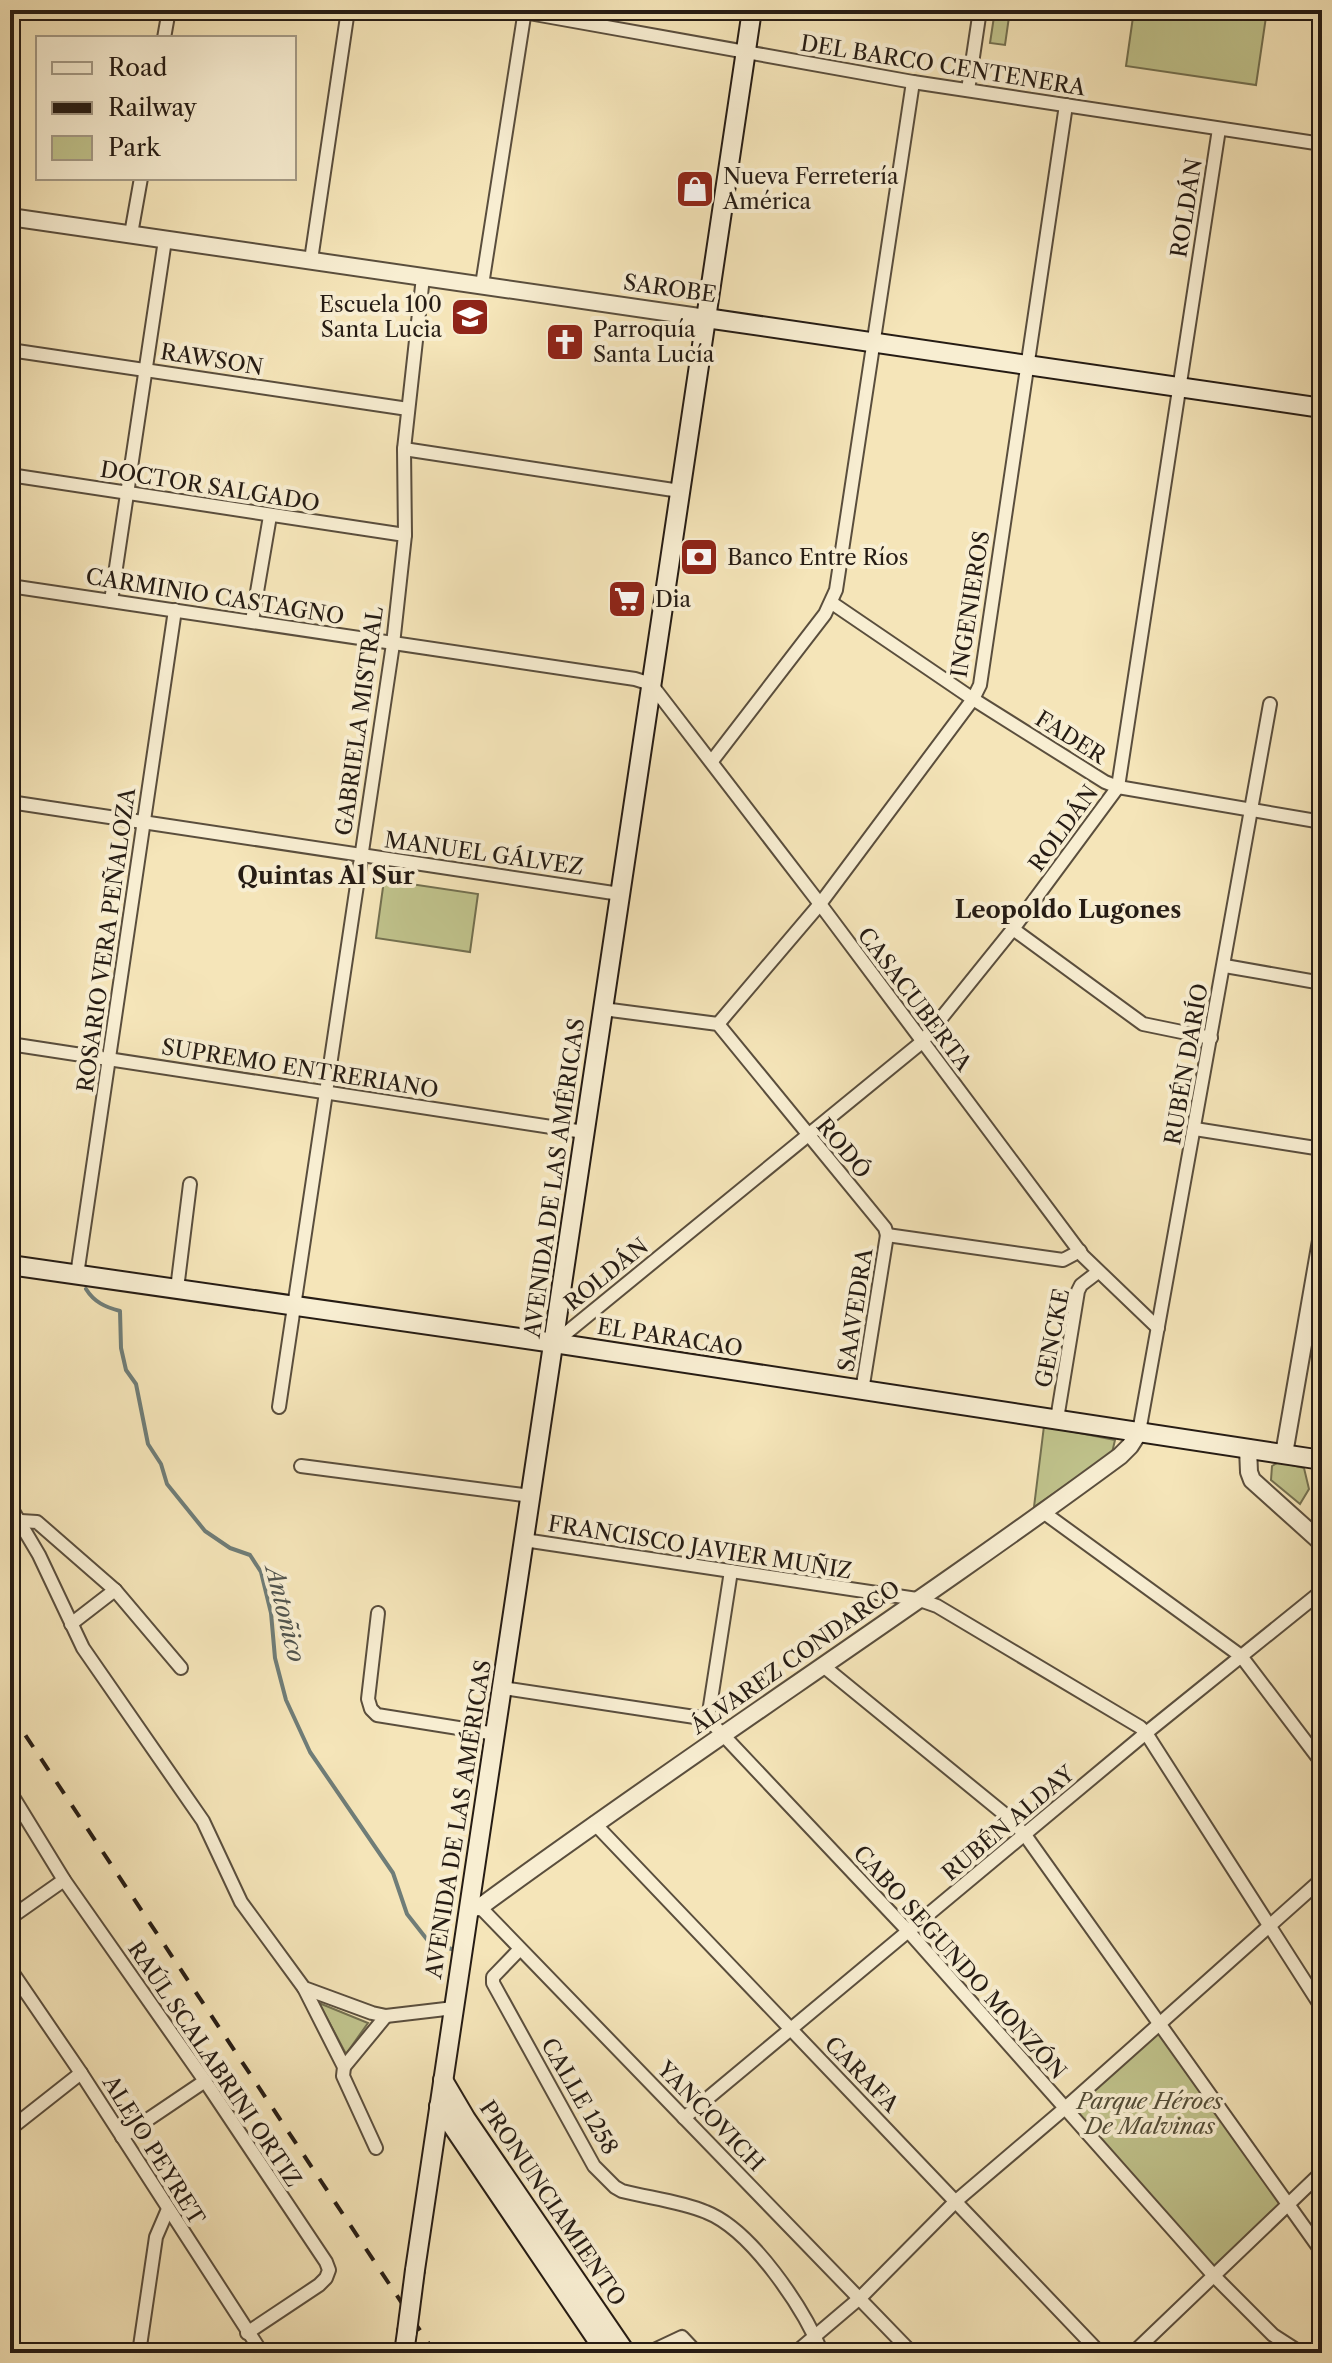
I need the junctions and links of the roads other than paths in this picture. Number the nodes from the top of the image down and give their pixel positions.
1 (169, 10) edge
2 (348, 10) edge
3 (752, 10) edge
4 (980, 10) edge
5 (521, 11) edge
6 (164, 36) edge
7 (746, 51) junction
8 (913, 82) junction
9 (968, 90) junction
10 (1066, 105) junction
11 (1219, 129) junction
12 (1322, 144) edge
13 (141, 180) edge
14 (10, 217) edge
15 (131, 234) junction
16 (165, 240) junction
17 (311, 260) junction
18 (423, 277) junction
19 (482, 285) junction
20 (706, 318) junction
21 (874, 344) junction
22 (10, 350) edge
23 (1025, 366) junction
24 (146, 369) junction
25 (1179, 388) junction
26 (1322, 408) edge
27 (408, 409) junction
28 (404, 449) junction
29 (10, 475) edge
30 (680, 491) junction
31 (128, 493) junction
32 (270, 516) junction
33 (405, 535) junction
34 (10, 586) edge
35 (111, 601) junction
36 (832, 603) junction
37 (175, 610) junction
38 (252, 621) junction
39 (393, 644) junction
40 (651, 684) junction
41 (973, 699) junction
42 (1270, 704) dead end
43 (712, 761) junction
44 (1118, 787) junction
45 (10, 802) edge
46 (1251, 812) junction
47 (144, 821) junction
48 (1322, 822) edge
49 (360, 855) junction
50 (620, 894) junction
51 (820, 904) junction
52 (1013, 929) junction
53 (1225, 966) junction
54 (1322, 983) edge
55 (603, 1009) junction
56 (718, 1024) junction
57 (1211, 1038) junction
58 (922, 1042) junction
59 (10, 1044) edge
60 (110, 1059) junction
61 (324, 1092) junction
62 (1195, 1129) junction
63 (584, 1132) junction
64 (807, 1135) junction
65 (1322, 1149) edge
66 (190, 1184) dead end
67 (887, 1235) junction
68 (1322, 1235) edge
69 (1080, 1251) junction
70 (10, 1265) edge
71 (1098, 1272) junction
72 (77, 1275) junction
73 (177, 1289) junction
74 (292, 1306) junction
75 (1316, 1306) edge
76 (1158, 1328) junction
77 (554, 1343) junction
78 (862, 1391) junction
79 (279, 1407) dead end
80 (1057, 1419) junction
81 (1139, 1432) junction
82 (1248, 1448) junction
83 (1284, 1454) junction
84 (1322, 1460) edge
85 (301, 1466) dead end
86 (531, 1496) junction
87 (10, 1506) edge
88 (1043, 1512) junction
89 (21, 1521) junction
90 (524, 1540) junction
91 (1322, 1543) edge
92 (731, 1571) junction
93 (115, 1590) junction
94 (1322, 1591) edge
95 (917, 1599) junction
96 (378, 1613) dead end
97 (71, 1624) junction
98 (1241, 1656) junction
99 (822, 1665) junction
100 (181, 1668) dead end
101 (503, 1688) junction
102 (708, 1719) junction
103 (1146, 1733) junction
104 (496, 1734) junction
105 (723, 1734) junction
106 (1322, 1763) edge
107 (10, 1792) edge
108 (594, 1823) junction
109 (1025, 1835) junction
110 (1322, 1879) edge
111 (64, 1880) junction
112 (474, 1907) junction
113 (10, 1918) edge
114 (1268, 1926) junction
115 (909, 1932) junction
116 (520, 1949) junction
117 (10, 1969) edge
118 (304, 1988) junction
119 (454, 2008) junction
120 (1322, 2008) edge
121 (386, 2016) junction
122 (1160, 2024) junction
123 (791, 2029) junction
124 (344, 2067) junction
125 (81, 2073) junction
126 (443, 2080) junction
127 (205, 2081) junction
128 (439, 2106) junction
129 (1064, 2109) junction
130 (684, 2118) junction
131 (10, 2129) edge
132 (122, 2137) junction
133 (376, 2148) dead end
134 (434, 2150) junction
135 (475, 2156) junction
136 (1322, 2172) edge
137 (956, 2201) junction
138 (1288, 2205) junction
139 (168, 2209) junction
140 (1322, 2252) edge
141 (1215, 2277) junction
142 (861, 2297) junction
143 (247, 2333) junction
144 (815, 2336) junction
145 (139, 2353) edge
146 (262, 2353) edge
147 (404, 2353) edge
148 (606, 2353) edge
149 (626, 2353) edge
150 (648, 2353) edge
151 (697, 2353) edge
152 (795, 2353) edge
153 (822, 2353) edge
154 (912, 2353) edge
155 (1100, 2353) edge
156 (1133, 2353) edge
157 (1301, 2353) edge

1 - 6 street
2 - 17 street
3 - 7 main road, AVENIDA DE LAS AMÉRICAS
4 - 9 street
5 - 7 street, DEL BARCO CENTENERA
5 - 19 street
7 - 8 street, DEL BARCO CENTENERA
7 - 20 main road, AVENIDA DE LAS AMÉRICAS
8 - 9 street, DEL BARCO CENTENERA
8 - 21 street
9 - 10 street, DEL BARCO CENTENERA
10 - 11 street, DEL BARCO CENTENERA
10 - 23 street, INGENIEROS
11 - 12 street, DEL BARCO CENTENERA
11 - 25 street, ROLDÁN
13 - 15 street
14 - 15 street, SAROBE
15 - 16 street, SAROBE
16 - 17 street, SAROBE
16 - 24 street
17 - 18 street, SAROBE
18 - 19 street, SAROBE
18 - 27 street, GABRIELA MISTRAL
19 - 20 street, SAROBE
20 - 21 main road, SAROBE
20 - 30 main road, AVENIDA DE LAS AMÉRICAS
21 - 23 main road, SAROBE
21 - 36 street
22 - 24 street, RAWSON
23 - 25 main road, SAROBE
23 - 41 street, INGENIEROS
24 - 27 street, RAWSON
24 - 31 street
25 - 26 main road, SAROBE
25 - 44 street, ROLDÁN
27 - 28 street, GABRIELA MISTRAL
28 - 30 street
28 - 33 street, GABRIELA MISTRAL
29 - 31 street, DOCTOR SALGADO
30 - 40 main road, AVENIDA DE LAS AMÉRICAS
31 - 32 street, DOCTOR SALGADO
31 - 35 street
32 - 33 street, DOCTOR SALGADO
32 - 38 street
33 - 39 street, GABRIELA MISTRAL
34 - 35 street, CARMINIO CASTAGNO
35 - 37 street, CARMINIO CASTAGNO
36 - 41 street, FADER
36 - 43 street
37 - 38 street, CARMINIO CASTAGNO
37 - 47 street, ROSARIO VERA PEÑALOZA
38 - 39 street, CARMINIO CASTAGNO
39 - 40 street, CARMINIO CASTAGNO
39 - 49 street, GABRIELA MISTRAL
40 - 43 street, CASACUBERTA
40 - 50 main road, AVENIDA DE LAS AMÉRICAS
41 - 44 street, FADER
41 - 51 street, INGENIEROS
42 - 46 street, RUBÉN DARÍO
43 - 51 street, CASACUBERTA
44 - 46 street, FADER
44 - 52 street, ROLDÁN
45 - 47 street, MANUEL GÁLVEZ
46 - 48 street, FADER
46 - 53 street, RUBÉN DARÍO
47 - 49 street, MANUEL GÁLVEZ
47 - 60 street, ROSARIO VERA PEÑALOZA
49 - 50 street, MANUEL GÁLVEZ
49 - 61 street, GABRIELA MISTRAL
50 - 55 main road, AVENIDA DE LAS AMÉRICAS
51 - 56 street, INGENIEROS
51 - 58 street, CASACUBERTA
52 - 57 street
52 - 58 street, ROLDÁN
53 - 54 street
53 - 57 street, RUBÉN DARÍO
55 - 56 street
55 - 63 main road, AVENIDA DE LAS AMÉRICAS
56 - 64 street, RODÓ
57 - 62 street, RUBÉN DARÍO
58 - 64 street, ROLDÁN
58 - 69 street, CASACUBERTA
59 - 60 street, SUPREMO ENTRERIANO
60 - 61 street, SUPREMO ENTRERIANO
60 - 72 street, ROSARIO VERA PEÑALOZA
61 - 63 street, SUPREMO ENTRERIANO
61 - 74 street, GABRIELA MISTRAL
62 - 65 street
62 - 76 street, RUBÉN DARÍO
63 - 77 main road, AVENIDA DE LAS AMÉRICAS
64 - 67 street, RODÓ
64 - 77 street, ROLDÁN
66 - 73 street
67 - 69 street
67 - 78 street, SAAVEDRA
68 - 75 street
69 - 71 street, CASACUBERTA
70 - 72 main road, EL PARACAO
71 - 76 street, CASACUBERTA
71 - 80 street, GENCKE
72 - 73 main road, EL PARACAO
73 - 74 main road, EL PARACAO
74 - 77 main road, EL PARACAO
74 - 79 street, GABRIELA MISTRAL
75 - 83 street
76 - 81 street, RUBÉN DARÍO
77 - 78 main road, EL PARACAO
77 - 86 main road, AVENIDA DE LAS AMÉRICAS
78 - 80 main road, EL PARACAO
80 - 81 main road, EL PARACAO
81 - 82 main road, EL PARACAO
81 - 88 street, ÁLVAREZ CONDARCO
82 - 83 main road, EL PARACAO
82 - 91 street
83 - 84 main road, EL PARACAO
85 - 86 street
86 - 90 main road, AVENIDA DE LAS AMÉRICAS
87 - 89 street
88 - 95 street, ÁLVAREZ CONDARCO
88 - 98 street
89 - 93 street
89 - 97 street
90 - 92 street, FRANCISCO JAVIER MUÑIZ
90 - 101 main road, AVENIDA DE LAS AMÉRICAS
92 - 95 street, FRANCISCO JAVIER MUÑIZ
92 - 102 street
93 - 97 street
93 - 100 street
94 - 98 street, RUBÉN ALDAY
95 - 99 street, ÁLVAREZ CONDARCO
95 - 103 street, FRANCISCO JAVIER MUÑIZ
96 - 104 street
97 - 118 street
98 - 103 street, RUBÉN ALDAY
98 - 106 street
99 - 105 street, ÁLVAREZ CONDARCO
99 - 109 street
101 - 102 street
101 - 104 main road, AVENIDA DE LAS AMÉRICAS
102 - 105 street, CABO SEGUNDO MONZÓN
103 - 109 street, RUBÉN ALDAY
103 - 114 street
104 - 112 main road, AVENIDA DE LAS AMÉRICAS
105 - 108 street, ÁLVAREZ CONDARCO
105 - 115 street, CABO SEGUNDO MONZÓN
107 - 111 street, RAÚL SCALABRINI ORTIZ
108 - 112 street, ÁLVAREZ CONDARCO
108 - 123 street, CARAFA
109 - 115 street, RUBÉN ALDAY
109 - 122 street
110 - 114 street
111 - 113 street
111 - 127 street, RAÚL SCALABRINI ORTIZ
112 - 116 street, YANCOVICH
112 - 119 main road, AVENIDA DE LAS AMÉRICAS
114 - 120 street
114 - 122 street
115 - 123 street, RUBÉN ALDAY
115 - 129 street, CABO SEGUNDO MONZÓN
116 - 130 street, YANCOVICH
116 - 144 street, CALLE 1258
117 - 125 street, ALEJO PEYRET
118 - 121 street
118 - 124 street
119 - 121 street
119 - 126 main road, AVENIDA DE LAS AMÉRICAS
121 - 124 street
122 - 129 street
122 - 138 street
123 - 130 street, RUBÉN ALDAY
123 - 137 street, CARAFA
124 - 133 street
125 - 131 street
125 - 132 street, ALEJO PEYRET
126 - 128 main road, AVENIDA DE LAS AMÉRICAS
126 - 149 main road, PRONUNCIAMIENTO
127 - 132 street
127 - 143 street, RAÚL SCALABRINI ORTIZ
128 - 134 main road, AVENIDA DE LAS AMÉRICAS
128 - 135 main road, PRONUNCIAMIENTO
129 - 137 street
129 - 141 street, CABO SEGUNDO MONZÓN
130 - 142 street, YANCOVICH
132 - 139 street, ALEJO PEYRET
134 - 135 main road
134 - 147 main road, AVENIDA DE LAS AMÉRICAS, bridge
135 - 148 main road, PRONUNCIAMIENTO
136 - 138 street
137 - 142 street
137 - 155 street, CARAFA
138 - 140 street
138 - 141 street
139 - 143 street, ALEJO PEYRET
139 - 145 street
141 - 156 street
141 - 157 street, CABO SEGUNDO MONZÓN
142 - 144 street
142 - 154 street, YANCOVICH
143 - 146 street, ALEJO PEYRET
144 - 152 street
144 - 153 street, CALLE 1258
150 - 151 street

